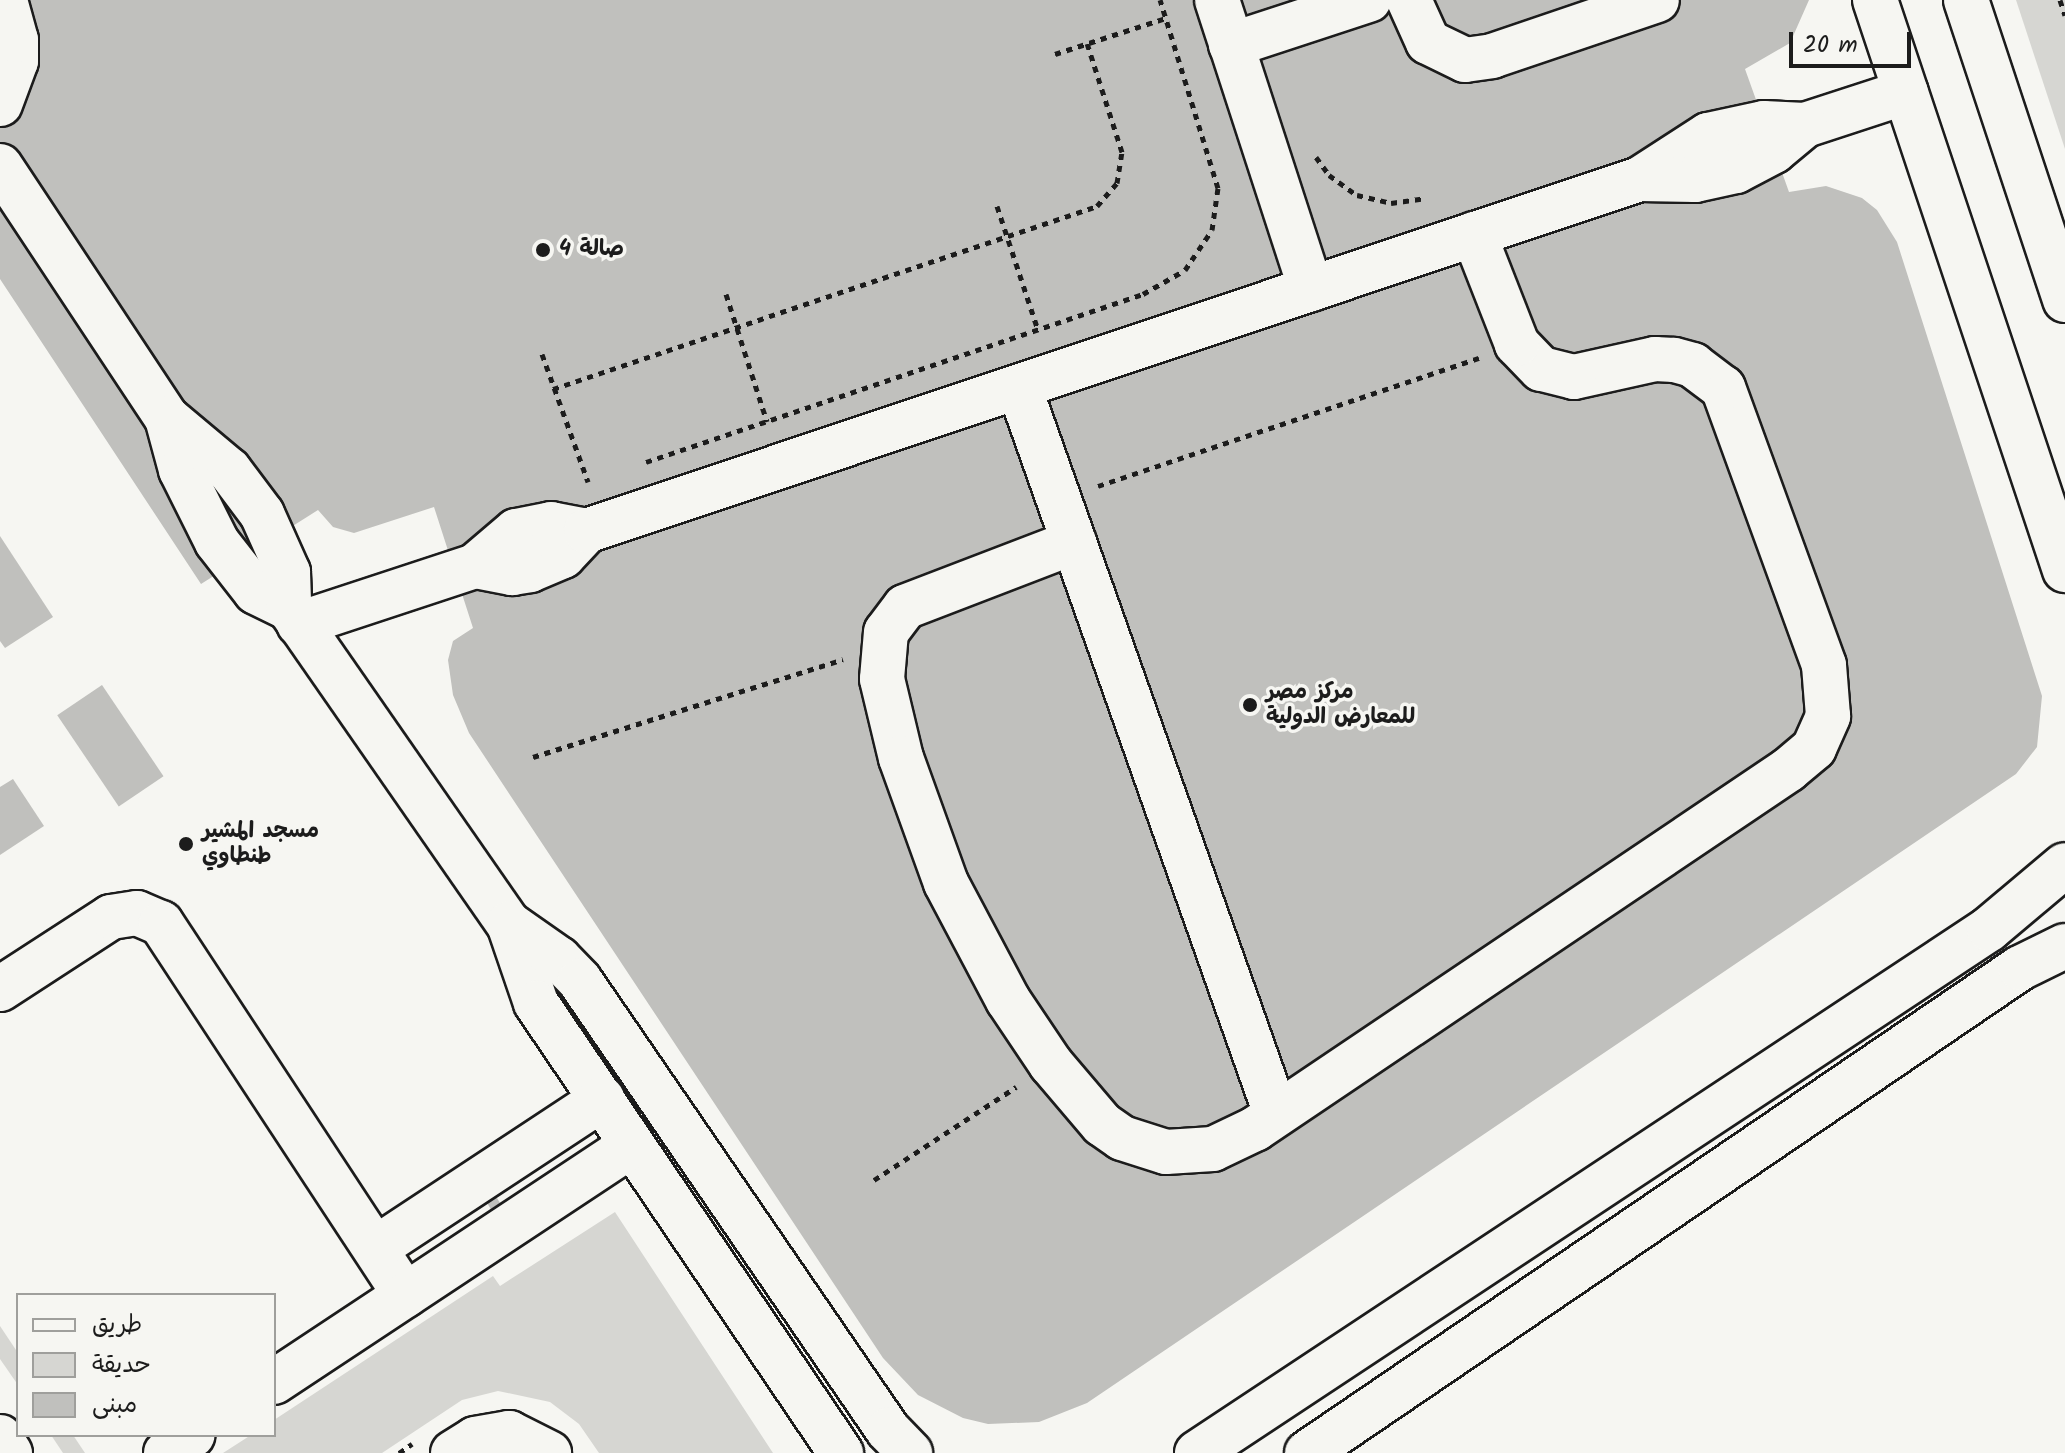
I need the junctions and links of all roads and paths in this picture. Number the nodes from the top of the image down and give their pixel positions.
1 (5, 0) edge
2 (1160, 0) edge
3 (1217, 0) edge
4 (1369, 0) edge
5 (1409, 0) edge
6 (1657, 0) edge
7 (1875, 0) edge
8 (1966, 0) edge
9 (2060, 0) edge
10 (2065, 15) edge
11 (1166, 18) junction
12 (1087, 43) junction
13 (1231, 45) junction
14 (1055, 54) dead end
15 (1906, 92) junction
16 (0, 104) edge
17 (1310, 146) dead end
18 (0, 166) edge
19 (1425, 198) dead end
20 (997, 206) dead end
21 (1474, 234) junction
22 (1007, 237) junction
23 (1311, 289) junction
24 (726, 294) dead end
25 (2065, 300) edge
26 (737, 328) junction
27 (1038, 330) junction
28 (1475, 344) dead end
29 (542, 354) dead end
30 (1019, 387) junction
31 (553, 389) junction
32 (767, 422) junction
33 (641, 464) dead end
34 (599, 478) dead end
35 (1090, 489) dead end
36 (1074, 542) junction
37 (2065, 570) edge
38 (294, 616) junction
39 (882, 646) junction
40 (533, 757) dead end
41 (2065, 865) edge
42 (509, 924) junction
43 (2065, 946) edge
44 (0, 989) edge
45 (1051, 1064) junction
46 (602, 1099) junction
47 (1276, 1114) junction
48 (632, 1145) junction
49 (874, 1180) dead end
50 (376, 1248) junction
51 (405, 1295) junction
52 (276, 1381) edge
53 (0, 1437) edge
54 (190, 1437) edge
55 (10, 1453) edge
56 (166, 1453) edge
57 (453, 1453) edge
58 (549, 1453) edge
59 (841, 1453) edge
60 (910, 1453) edge
61 (1197, 1453) edge
62 (1307, 1453) edge

1 - 16 street
2 - 11 path
3 - 13 street
4 - 13 street
5 - 6 street
7 - 15 street
8 - 25 street
9 - 10 path
11 - 12 path
11 - 27 path
12 - 14 path
12 - 22 path
13 - 23 street
15 - 21 street
15 - 37 street
17 - 19 path
18 - 38 street
20 - 22 path
21 - 23 street
21 - 47 street
22 - 26 path
22 - 27 path
23 - 30 street
24 - 26 path
26 - 31 path
26 - 32 path
27 - 32 path
28 - 35 path
29 - 31 path
30 - 36 street
30 - 38 street
31 - 34 path
32 - 33 path
36 - 39 street
36 - 47 street
38 - 42 street
39 - 40 path
39 - 45 street
41 - 61 street
42 - 46 street
42 - 60 street
43 - 62 street
44 - 50 street
45 - 47 street
45 - 49 path
46 - 48 street
46 - 50 street
48 - 51 street
48 - 59 street
50 - 51 street
51 - 52 street
53 - 55 street
54 - 56 street
57 - 58 street

